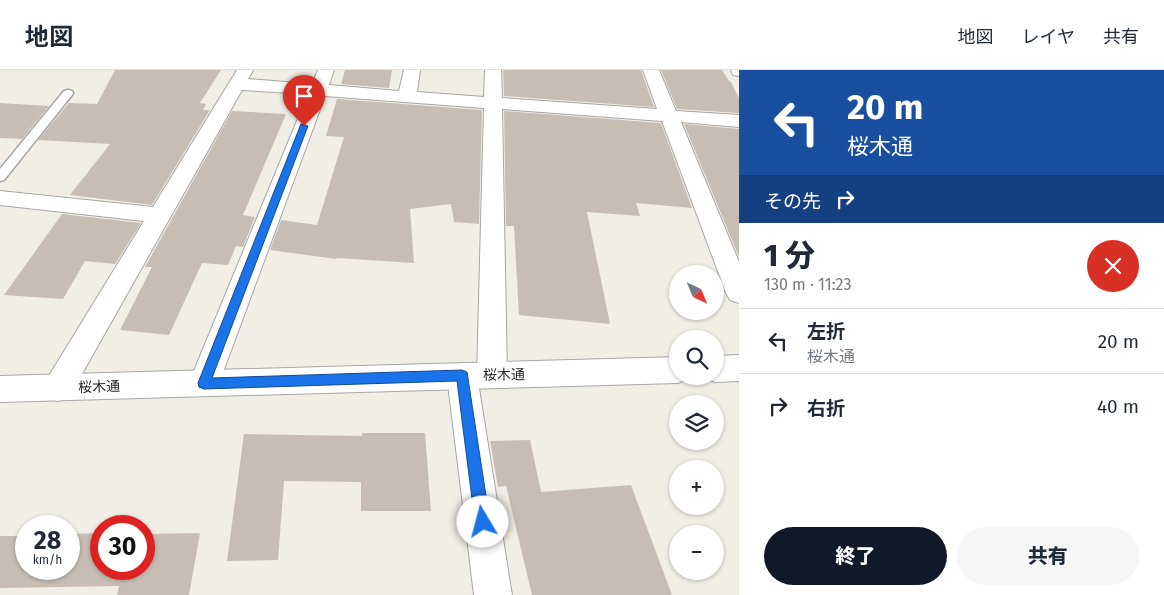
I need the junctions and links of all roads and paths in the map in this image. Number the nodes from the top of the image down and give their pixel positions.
1 (412, 70) edge
2 (493, 70) edge
3 (651, 70) edge
4 (241, 77) edge
5 (322, 80) edge
6 (68, 93) dead end
7 (407, 96) junction
8 (493, 102) junction
9 (669, 116) junction
10 (739, 121) edge
11 (0, 177) edge
12 (0, 198) edge
13 (159, 215) junction
14 (739, 293) edge
15 (739, 368) edge
16 (724, 369) edge
17 (669, 370) edge
18 (477, 376) junction
19 (204, 383) junction
20 (58, 388) junction
21 (0, 389) edge
22 (493, 595) edge

1 - 7 street
2 - 8 street
3 - 9 street
4 - 5 street
4 - 13 street
5 - 7 street
5 - 19 street
6 - 11 lane
7 - 8 street
8 - 9 street
8 - 18 street
9 - 10 street
9 - 14 street
12 - 13 street
13 - 20 street
15 - 16 street
17 - 18 street, 桜木通
18 - 19 street, 桜木通
18 - 22 street
19 - 20 street, 桜木通
20 - 21 street, 桜木通

